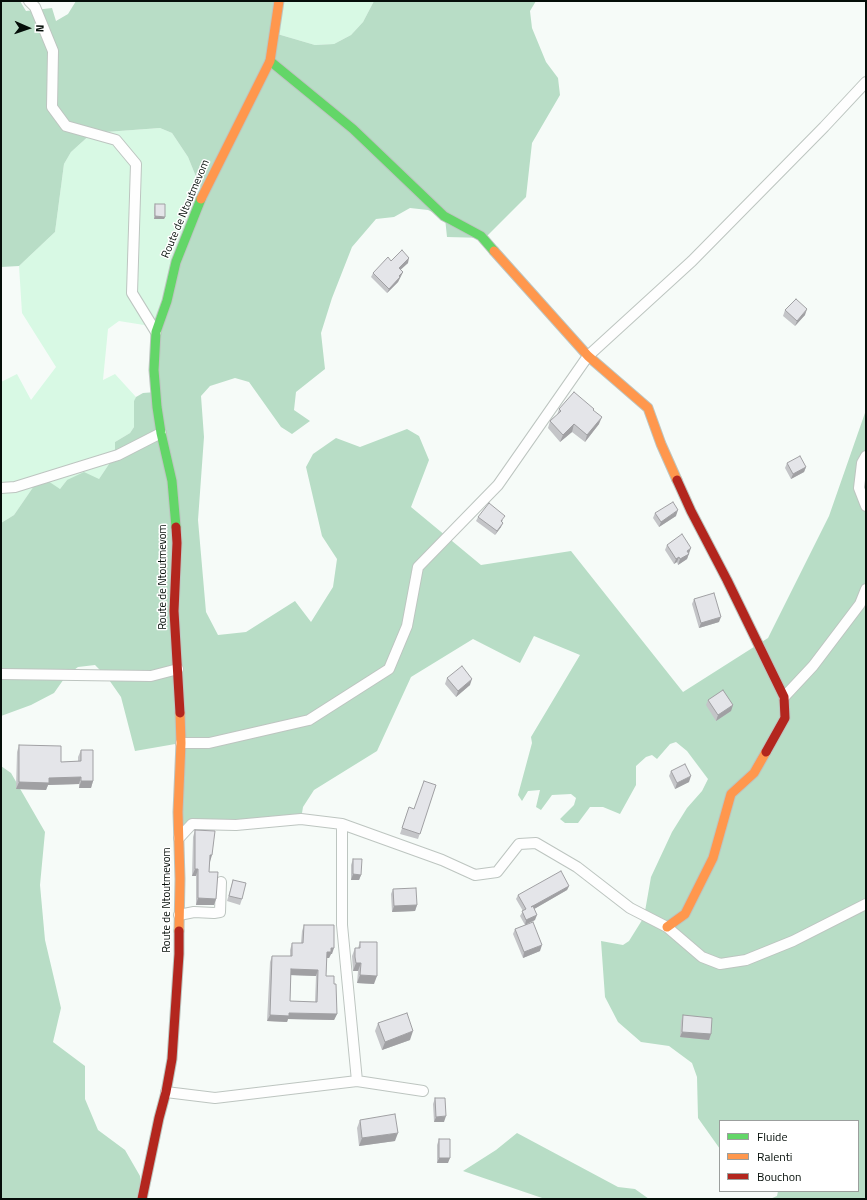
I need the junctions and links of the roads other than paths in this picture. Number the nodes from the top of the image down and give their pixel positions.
1 (29, 1) edge
2 (279, 1) edge
3 (270, 61) junction
4 (866, 82) edge
5 (156, 332) junction
6 (588, 356) junction
7 (161, 433) junction
8 (866, 456) edge
9 (1, 488) edge
10 (866, 506) edge
11 (866, 588) edge
12 (178, 669) junction
13 (1, 674) edge
14 (784, 697) junction
15 (181, 743) junction
16 (342, 824) junction
17 (178, 838) junction
18 (221, 882) dead end
19 (866, 904) edge
20 (179, 915) junction
21 (667, 927) junction
22 (357, 1081) junction
23 (423, 1090) dead end
24 (166, 1092) junction
25 (142, 1199) edge

1 - 5 street
2 - 3 street, Route de Ntoutmevom
3 - 5 street, Route de Ntoutmevom
3 - 6 street
4 - 6 street
5 - 7 street, Route de Ntoutmevom
6 - 14 street
6 - 15 street
7 - 9 street
7 - 12 street, Route de Ntoutmevom
8 - 10 street
11 - 14 street
12 - 13 street
12 - 15 street, Route de Ntoutmevom
14 - 21 street
15 - 17 street, Route de Ntoutmevom
16 - 17 street
16 - 21 street
16 - 22 street
17 - 20 street, Route de Ntoutmevom
18 - 20 street
19 - 21 street
20 - 24 street, Route de Ntoutmevom
22 - 23 street
22 - 24 street
24 - 25 street, Route de Ntoutmevom

